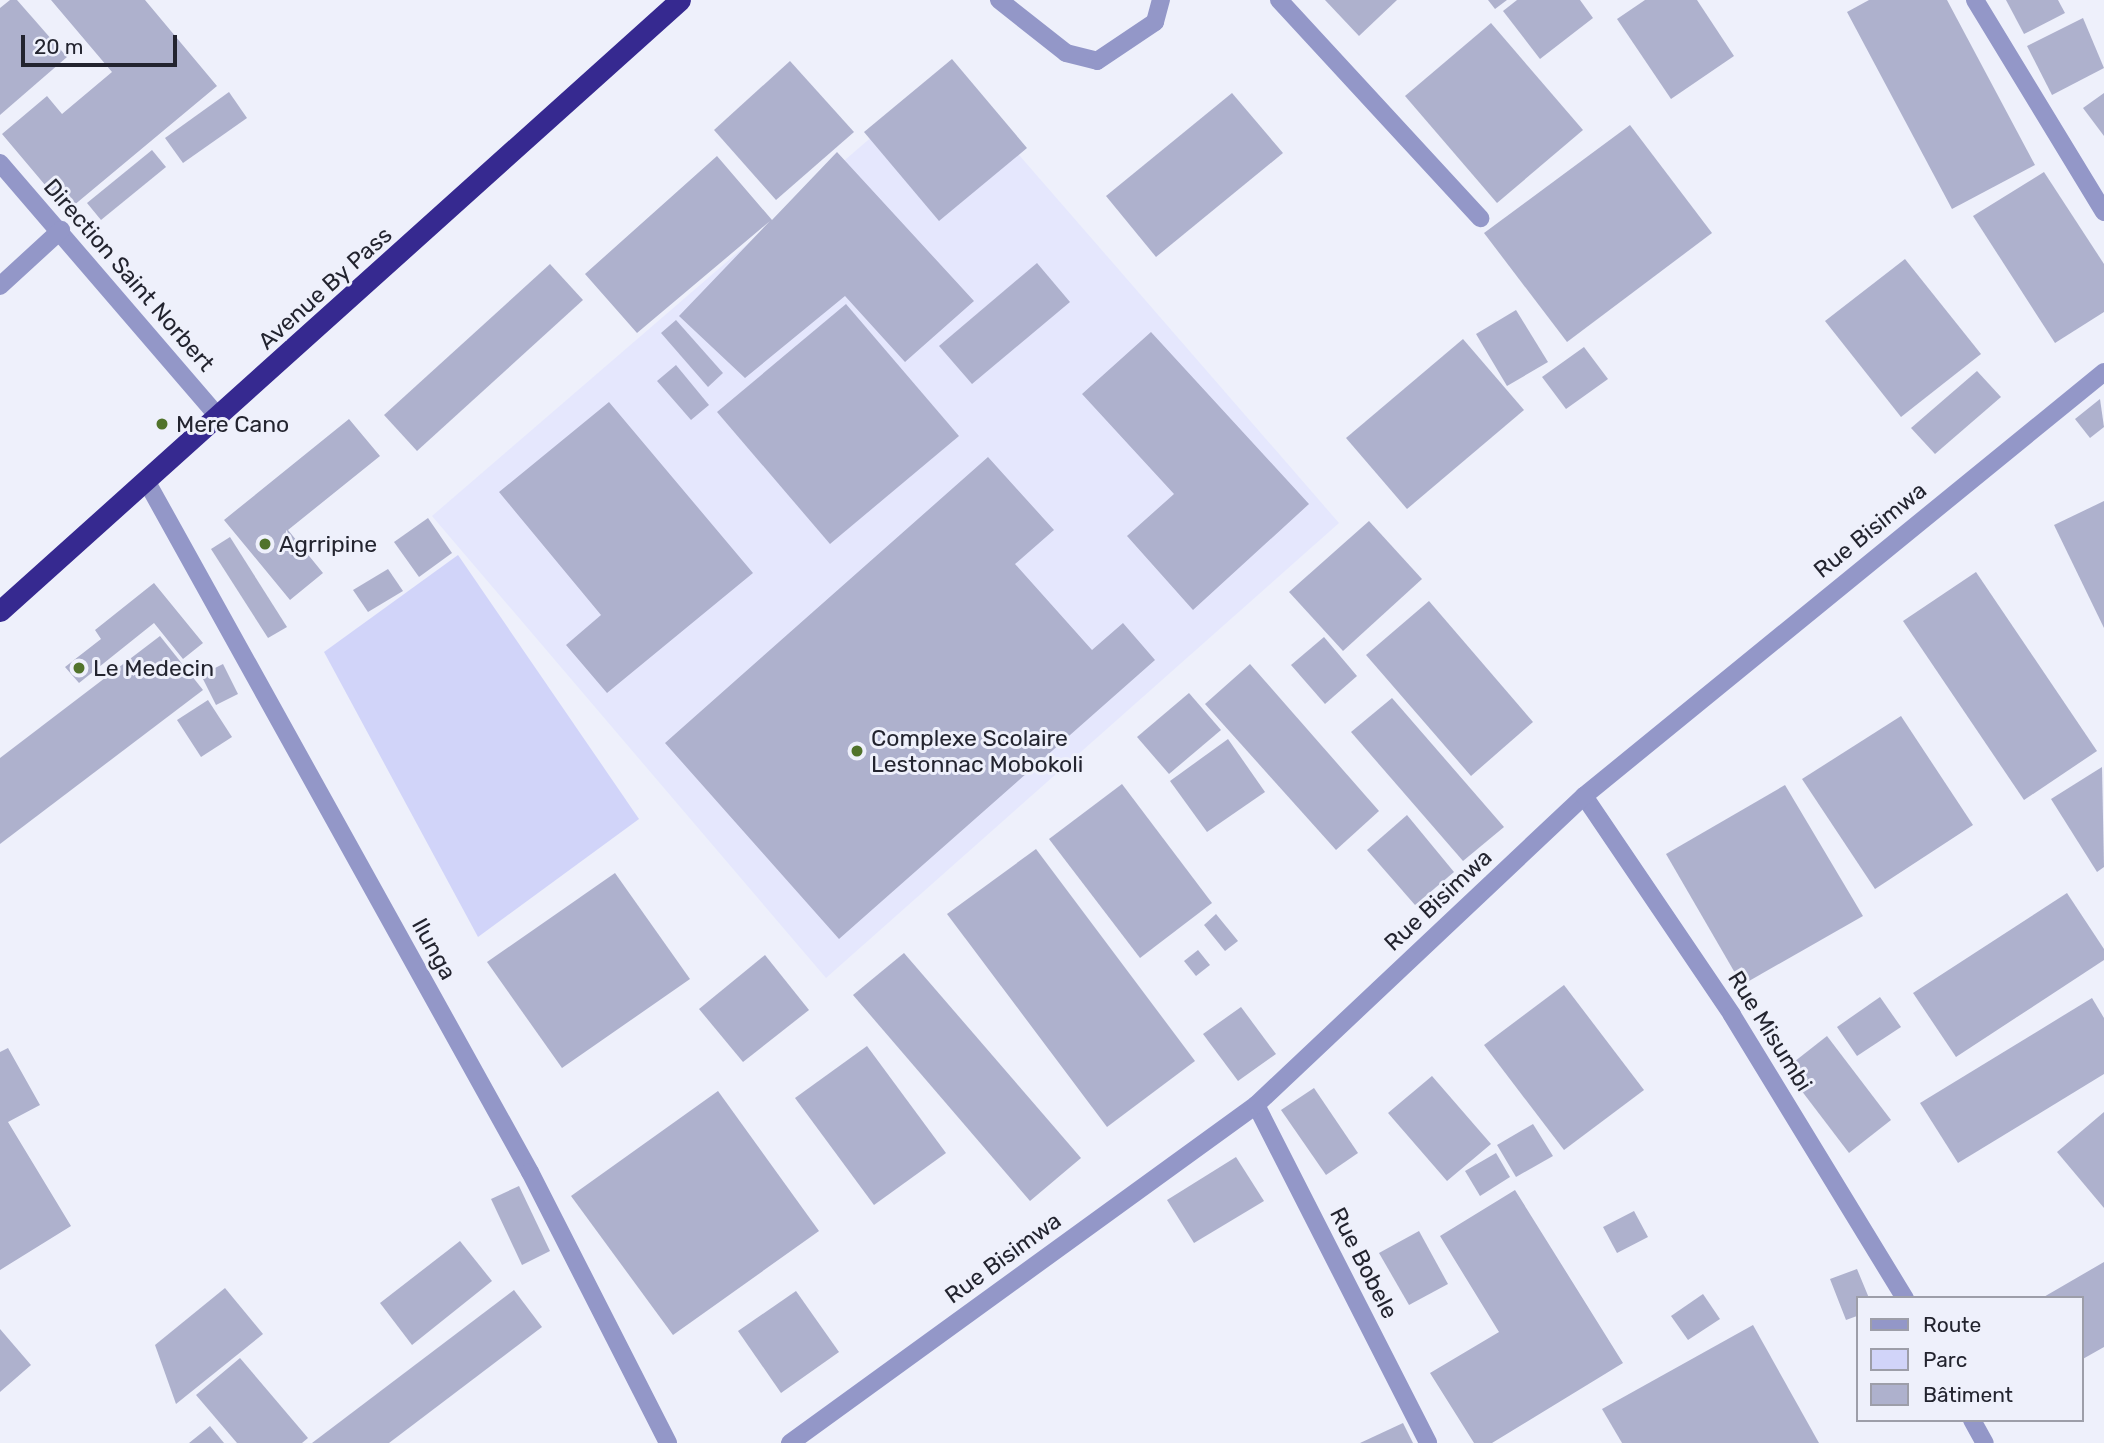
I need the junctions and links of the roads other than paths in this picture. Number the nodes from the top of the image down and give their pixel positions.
1 (680, 0) edge
2 (999, 0) edge
3 (1161, 0) edge
4 (1279, 0) edge
5 (1975, 0) edge
6 (0, 163) edge
7 (2104, 212) edge
8 (1480, 218) dead end
9 (61, 230) junction
10 (0, 286) edge
11 (2104, 372) edge
12 (220, 419) junction
13 (148, 484) junction
14 (0, 611) edge
15 (1584, 796) junction
16 (1256, 1105) junction
17 (1904, 1296) edge
18 (1973, 1422) edge
19 (668, 1443) edge
20 (790, 1443) edge
21 (1428, 1443) edge
22 (1985, 1443) edge

1 - 12 highway, Avenue By Pass
2 - 3 street
4 - 8 street
5 - 7 street
6 - 9 street, Direction Saint Norbert
9 - 10 street
9 - 12 street, Direction Saint Norbert
11 - 15 street, Rue Bisimwa
12 - 13 highway, Avenue By Pass
13 - 14 highway, Avenue By Pass
13 - 19 street, Ilunga
15 - 16 street, Rue Bisimwa
15 - 17 street, Rue Misumbi
16 - 20 street, Rue Bisimwa
16 - 21 street, Rue Bobele
18 - 22 street

